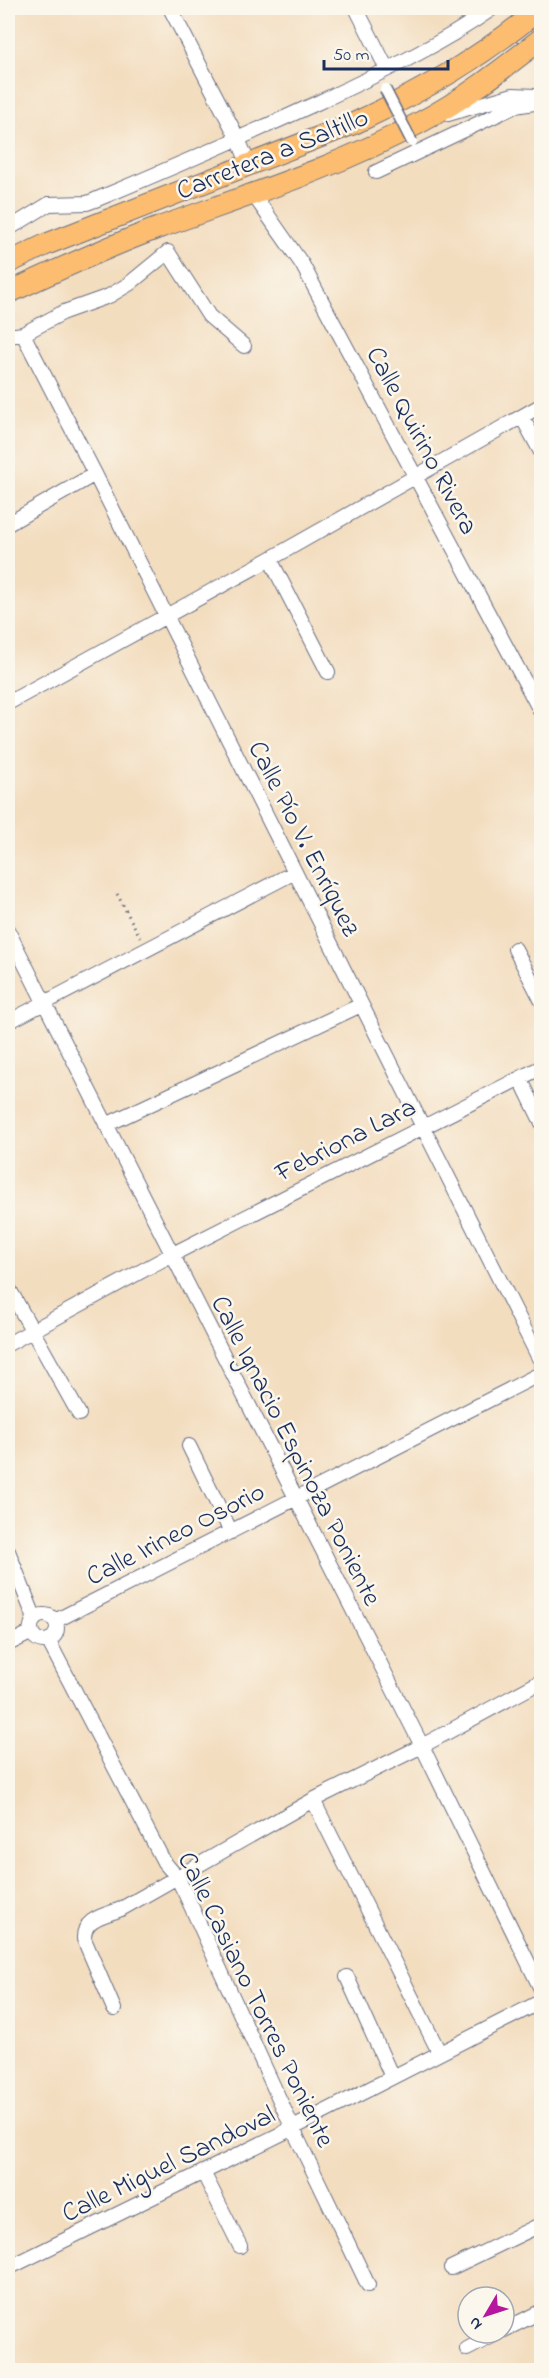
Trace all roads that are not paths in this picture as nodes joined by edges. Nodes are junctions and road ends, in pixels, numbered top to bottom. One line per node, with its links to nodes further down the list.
1 (170, 8): 10 (street)
2 (356, 8): 6 (street)
3 (541, 8): 11 (main road, Carretera a Saltillo)
4 (490, 9): 6 (street)
5 (542, 38): 9 (main road, Carretera a Saltillo)
6 (387, 69): 10 (street)
7 (385, 88): 9 (street, bridge)
8 (540, 99): 9 (street); 12 (street)
9 (415, 133): 13 (main road, Carretera a Saltillo)
10 (238, 139): 11 (street); 14 (street)
11 (249, 165): 15 (main road, Carretera a Saltillo)
12 (376, 172)
13 (253, 194): 16 (main road, Carretera a Saltillo); 24 (street, Calle Quirino Rivera)
14 (8, 229)
15 (8, 263)
16 (8, 292)
17 (23, 334): 18 (street); 19 (street); 23 (street, Calle Pío V. Enríquez)
18 (8, 336)
19 (244, 346)
20 (542, 405): 21 (street)
21 (522, 417): 22 (street); 24 (street)
22 (542, 454)
23 (95, 474): 25 (street); 27 (street, Calle Pío V. Enríquez)
24 (414, 476): 26 (street); 30 (street, Calle Quirino Rivera)
25 (8, 524)
26 (270, 559): 27 (street); 28 (street)
27 (166, 615): 29 (street); 31 (street, Calle Pío V. Enríquez)
28 (328, 672)
29 (8, 703)
30 (541, 711)
31 (295, 872): 35 (street); 36 (street, Calle Pío V. Enríquez)
32 (8, 931): 35 (street, Calle Ignacio Espinoza Poniente)
33 (515, 949): 34 (street)
34 (542, 1001)
35 (44, 1003): 37 (street); 41 (street, Calle Ignacio Espinoza Poniente)
36 (362, 1005): 41 (street); 42 (street, Calle Pío V. Enríquez)
37 (8, 1022)
38 (542, 1067): 39 (street, Febriona Lara)
39 (520, 1078): 40 (street); 42 (street, Febriona Lara)
40 (542, 1123)
41 (106, 1125): 43 (street, Calle Ignacio Espinoza Poniente)
42 (423, 1127): 43 (street, Febriona Lara); 47 (street, Calle Pío V. Enríquez)
43 (171, 1255): 45 (street, Febriona Lara); 51 (street, Calle Ignacio Espinoza Poniente)
44 (8, 1287): 45 (street)
45 (31, 1331): 46 (street, Febriona Lara); 49 (street)
46 (8, 1344)
47 (542, 1364)
48 (542, 1372): 51 (street, Calle Irineo Osorio)
49 (79, 1414)
50 (189, 1446): 52 (street)
51 (294, 1498): 52 (street, Calle Irineo Osorio); 59 (street, Calle Ignacio Espinoza Poniente)
52 (231, 1532): 54 (street, Calle Irineo Osorio)
53 (8, 1551): 55 (street)
54 (56, 1621): 55 (street); 56 (street)
55 (33, 1625): 56 (street); 57 (street)
56 (48, 1640): 61 (street, Calle Casiano Torres Poniente)
57 (8, 1644)
58 (542, 1681): 59 (street)
59 (422, 1746): 60 (street); 63 (street, Calle Ignacio Espinoza Poniente)
60 (313, 1800): 61 (street); 66 (street)
61 (177, 1877): 65 (street); 68 (street, Calle Casiano Torres Poniente)
62 (347, 1977): 67 (street)
63 (542, 1991)
64 (542, 2001): 66 (street, Calle Miguel Sandoval)
65 (114, 2009)
66 (439, 2052): 67 (street, Calle Miguel Sandoval)
67 (392, 2078): 68 (street, Calle Miguel Sandoval)
68 (293, 2128): 69 (street, Calle Miguel Sandoval); 74 (street, Calle Casiano Torres Poniente)
69 (203, 2172): 71 (street); 72 (street, Calle Miguel Sandoval)
70 (542, 2224): 73 (street)
71 (240, 2246)
72 (8, 2268)
73 (451, 2268)
74 (368, 2285)
75 (542, 2311): 76 (street)
76 (516, 2324)
77 (475, 2345): 78 (street)
78 (467, 2349)

